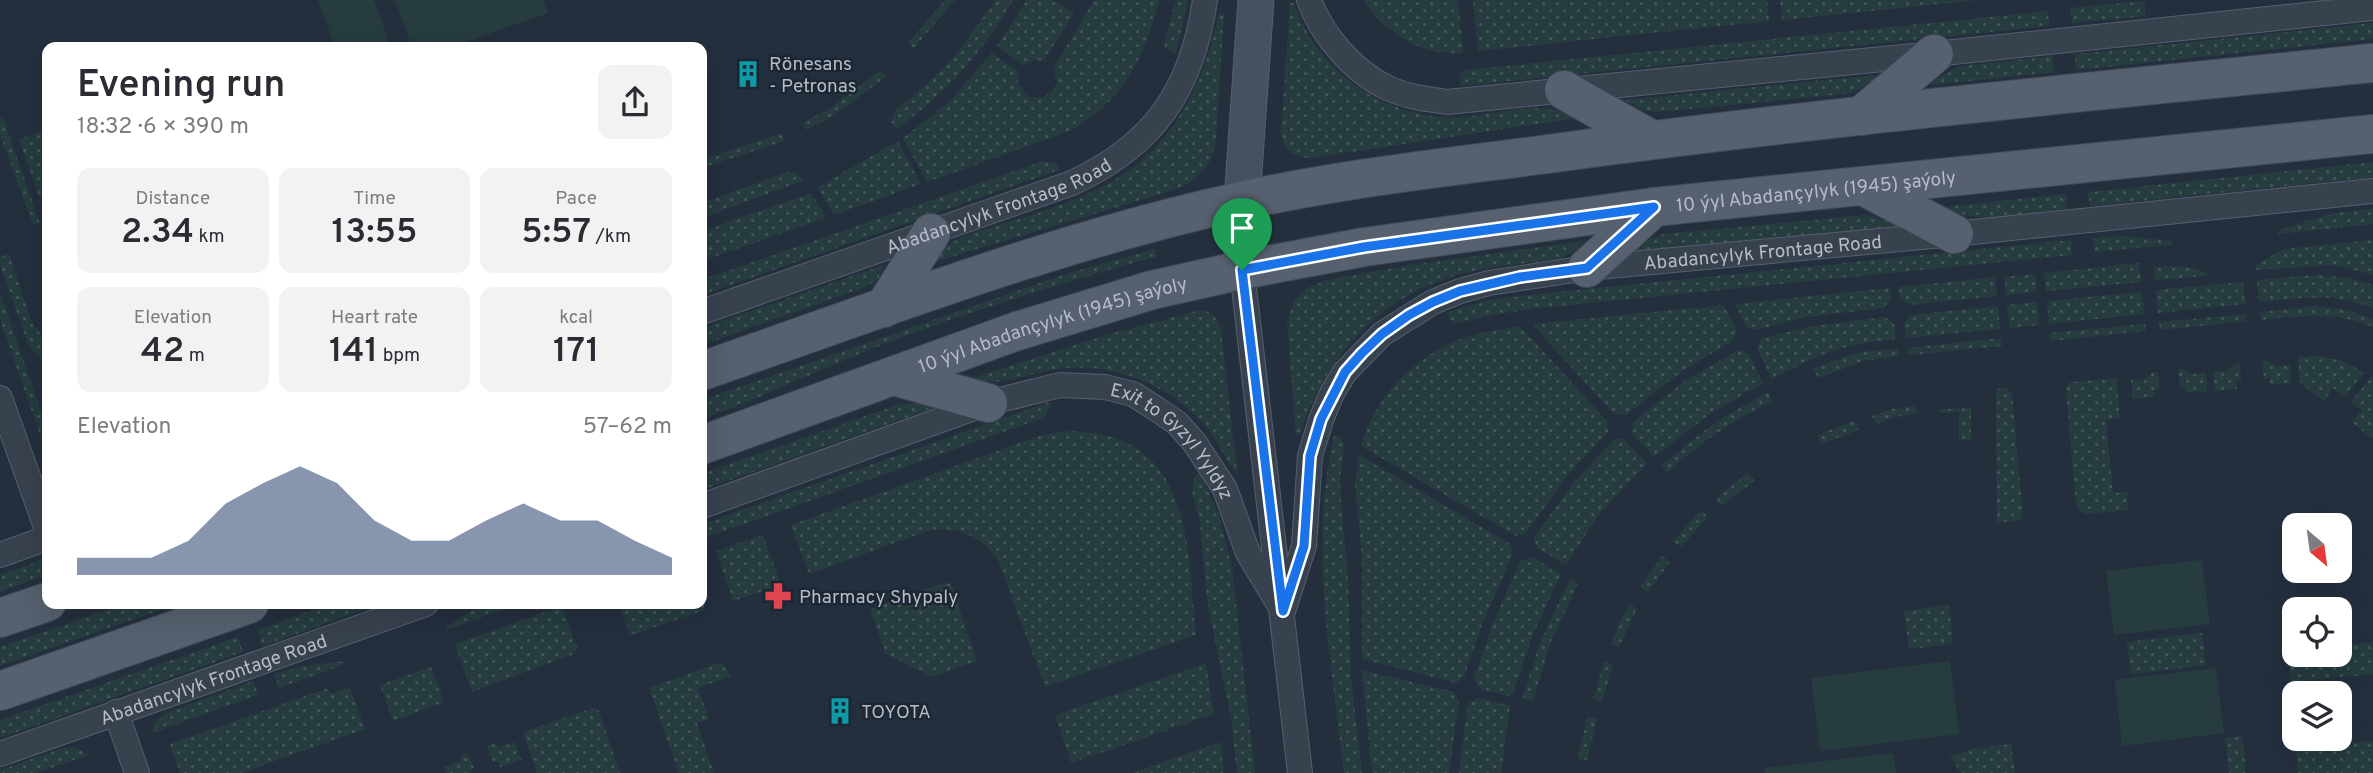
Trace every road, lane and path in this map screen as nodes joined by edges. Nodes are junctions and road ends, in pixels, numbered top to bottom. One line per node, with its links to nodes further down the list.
1 (1205, 0): 15 (street, Abadancylyk Frontage Road)
2 (1256, 0): 13 (street)
3 (1309, 0): 7 (street)
4 (2373, 8): 5 (street)
5 (1934, 54): 7 (street); 8 (main road)
6 (2373, 63): 8 (main road)
7 (1564, 90): 10 (main road)
8 (1861, 116): 10 (main road)
9 (2373, 134): 11 (main road, 10 ýyl Abadançylyk (1945) şaýoly)
10 (1652, 140): 13 (main road)
11 (1865, 187): 14 (main road, 10 ýyl Abadançylyk (1945) şaýoly); 16 (main road)
12 (2373, 191): 16 (street, Abadancylyk Frontage Road)
13 (1242, 200): 18 (street); 19 (main road)
14 (1654, 207): 17 (main road); 18 (main road, 10 ýyl Abadançylyk (1945) şaýoly)
15 (931, 233): 19 (main road); 20 (street, Abadancylyk Frontage Road)
16 (1954, 234): 17 (street, Abadancylyk Frontage Road)
17 (1587, 268): 33 (street, Abadancylyk Frontage Road)
18 (1242, 270): 22 (main road, 10 ýyl Abadançylyk (1945) şaýoly); 33 (street)
19 (884, 308): 21 (main road)
20 (707, 310)
21 (707, 369)
22 (894, 376): 24 (main road); 25 (main road, 10 ýyl Abadançylyk (1945) şaýoly)
23 (0, 398): 27 (street)
24 (988, 403): 26 (street); 33 (street, Exit to Gyzyl Yyldyz)
25 (707, 443)
26 (707, 504)
27 (42, 516)
28 (42, 540): 29 (street)
29 (0, 555)
30 (42, 604): 34 (main road)
31 (235, 609): 35 (main road)
32 (412, 609): 36 (street, Abadancylyk Frontage Road)
33 (1283, 611): 39 (street)
34 (0, 618)
35 (0, 691)
36 (116, 712): 37 (street, Abadancylyk Frontage Road); 38 (street)
37 (0, 754)
38 (137, 773)
39 (1300, 773)

